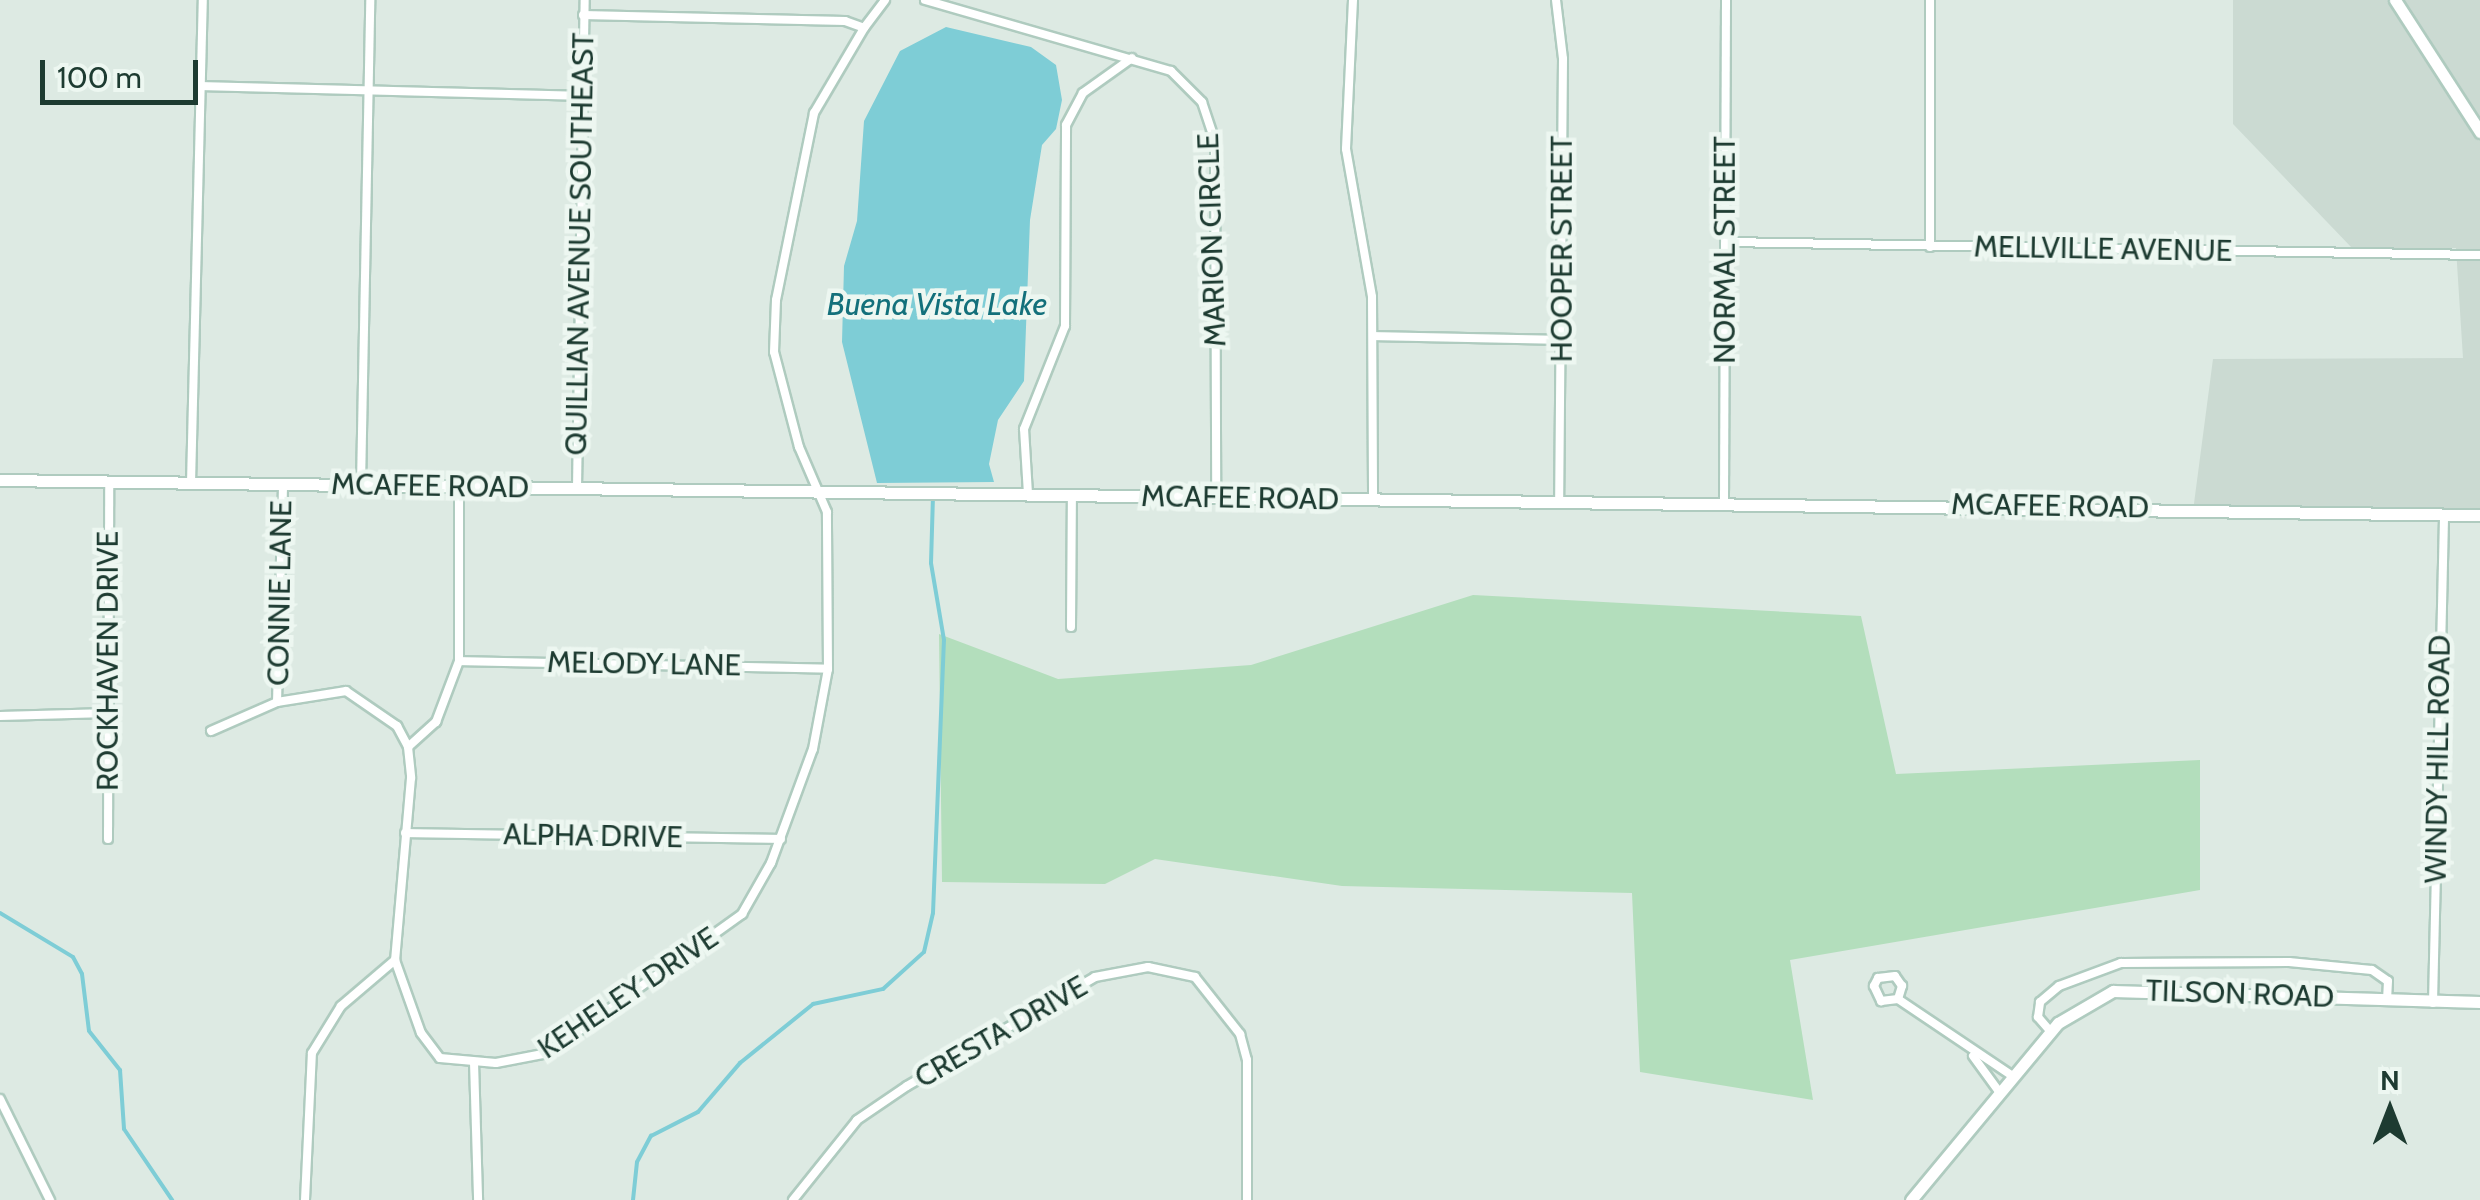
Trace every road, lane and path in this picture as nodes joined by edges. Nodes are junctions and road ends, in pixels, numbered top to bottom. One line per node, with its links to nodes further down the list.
1 (203, 0): 14 (street)
2 (370, 0): 15 (street)
3 (584, 0): 11 (street, QUILLIAN AVENUE SOUTHEAST)
4 (885, 0): 12 (street)
5 (925, 0): 13 (street, MARION CIRCLE)
6 (1354, 0): 21 (street)
7 (1556, 0): 22 (street, HOOPER STREET)
8 (1726, 0): 18 (street, NORMAL STREET)
9 (1930, 0): 19 (street)
10 (2396, 0): 17 (street)
11 (583, 15): 12 (street); 16 (street, QUILLIAN AVENUE SOUTHEAST)
12 (864, 28): 30 (street, KEHELEY DRIVE)
13 (1132, 58): 31 (street); 33 (street, MARION CIRCLE)
14 (203, 86): 15 (street); 25 (street)
15 (369, 90): 16 (street); 27 (street)
16 (583, 96): 29 (street, QUILLIAN AVENUE SOUTHEAST)
17 (2480, 132)
18 (1726, 242): 19 (street, MELLVILLE AVENUE); 36 (street, NORMAL STREET)
19 (1930, 246): 20 (street, MELLVILLE AVENUE)
20 (2480, 255)
21 (1374, 336): 22 (street); 34 (street)
22 (1562, 340): 35 (street, HOOPER STREET)
23 (0, 480): 24 (street, MCAFEE ROAD)
24 (109, 483): 25 (street, MCAFEE ROAD); 43 (street, ROCKHAVEN DRIVE)
25 (191, 483): 26 (street, MCAFEE ROAD)
26 (283, 484): 27 (street, MCAFEE ROAD); 42 (street, CONNIE LANE)
27 (361, 486): 28 (street, MCAFEE ROAD)
28 (459, 488): 29 (street, MCAFEE ROAD); 40 (street)
29 (577, 488): 30 (street, MCAFEE ROAD)
30 (815, 493): 31 (street, MCAFEE ROAD); 41 (street, KEHELEY DRIVE)
31 (1028, 494): 32 (street, MCAFEE ROAD)
32 (1072, 495): 33 (street, MCAFEE ROAD); 39 (street)
33 (1216, 499): 34 (street, MCAFEE ROAD)
34 (1373, 500): 35 (street, MCAFEE ROAD)
35 (1559, 500): 36 (street, MCAFEE ROAD)
36 (1724, 501): 37 (street, MCAFEE ROAD)
37 (2444, 514): 38 (street, MCAFEE ROAD); 54 (street, WINDY HILL ROAD)
38 (2480, 515)
39 (1071, 627)
40 (459, 662): 41 (street, MELODY LANE); 46 (street)
41 (828, 669): 49 (street, KEHELEY DRIVE)
42 (277, 702): 45 (street); 46 (street)
43 (108, 713): 44 (street); 48 (street, ROCKHAVEN DRIVE)
44 (0, 716)
45 (211, 730)
46 (408, 747): 47 (street, KEHELEY DRIVE)
47 (405, 833): 49 (street, ALPHA DRIVE); 50 (street, KEHELEY DRIVE)
48 (108, 839)
49 (780, 839): 57 (street, KEHELEY DRIVE)
50 (395, 960): 57 (street, KEHELEY DRIVE); 62 (street)
51 (1898, 999): 56 (street)
52 (2388, 1001): 54 (street, TILSON ROAD); 55 (street, TILSON ROAD); 55 (street)
53 (2480, 1002): 54 (street, TILSON ROAD)
54 (2433, 1003)
55 (2052, 1032): 58 (street, TILSON ROAD)
56 (1973, 1056): 58 (street); 59 (street)
57 (474, 1062): 63 (street)
58 (2014, 1077): 59 (street, TILSON ROAD)
59 (2000, 1093): 66 (street, TILSON ROAD)
60 (0, 1099): 61 (street)
61 (50, 1200)
62 (305, 1200)
63 (478, 1200)
64 (793, 1200): 65 (street, CRESTA DRIVE)
65 (1248, 1200)
66 (1911, 1200)

